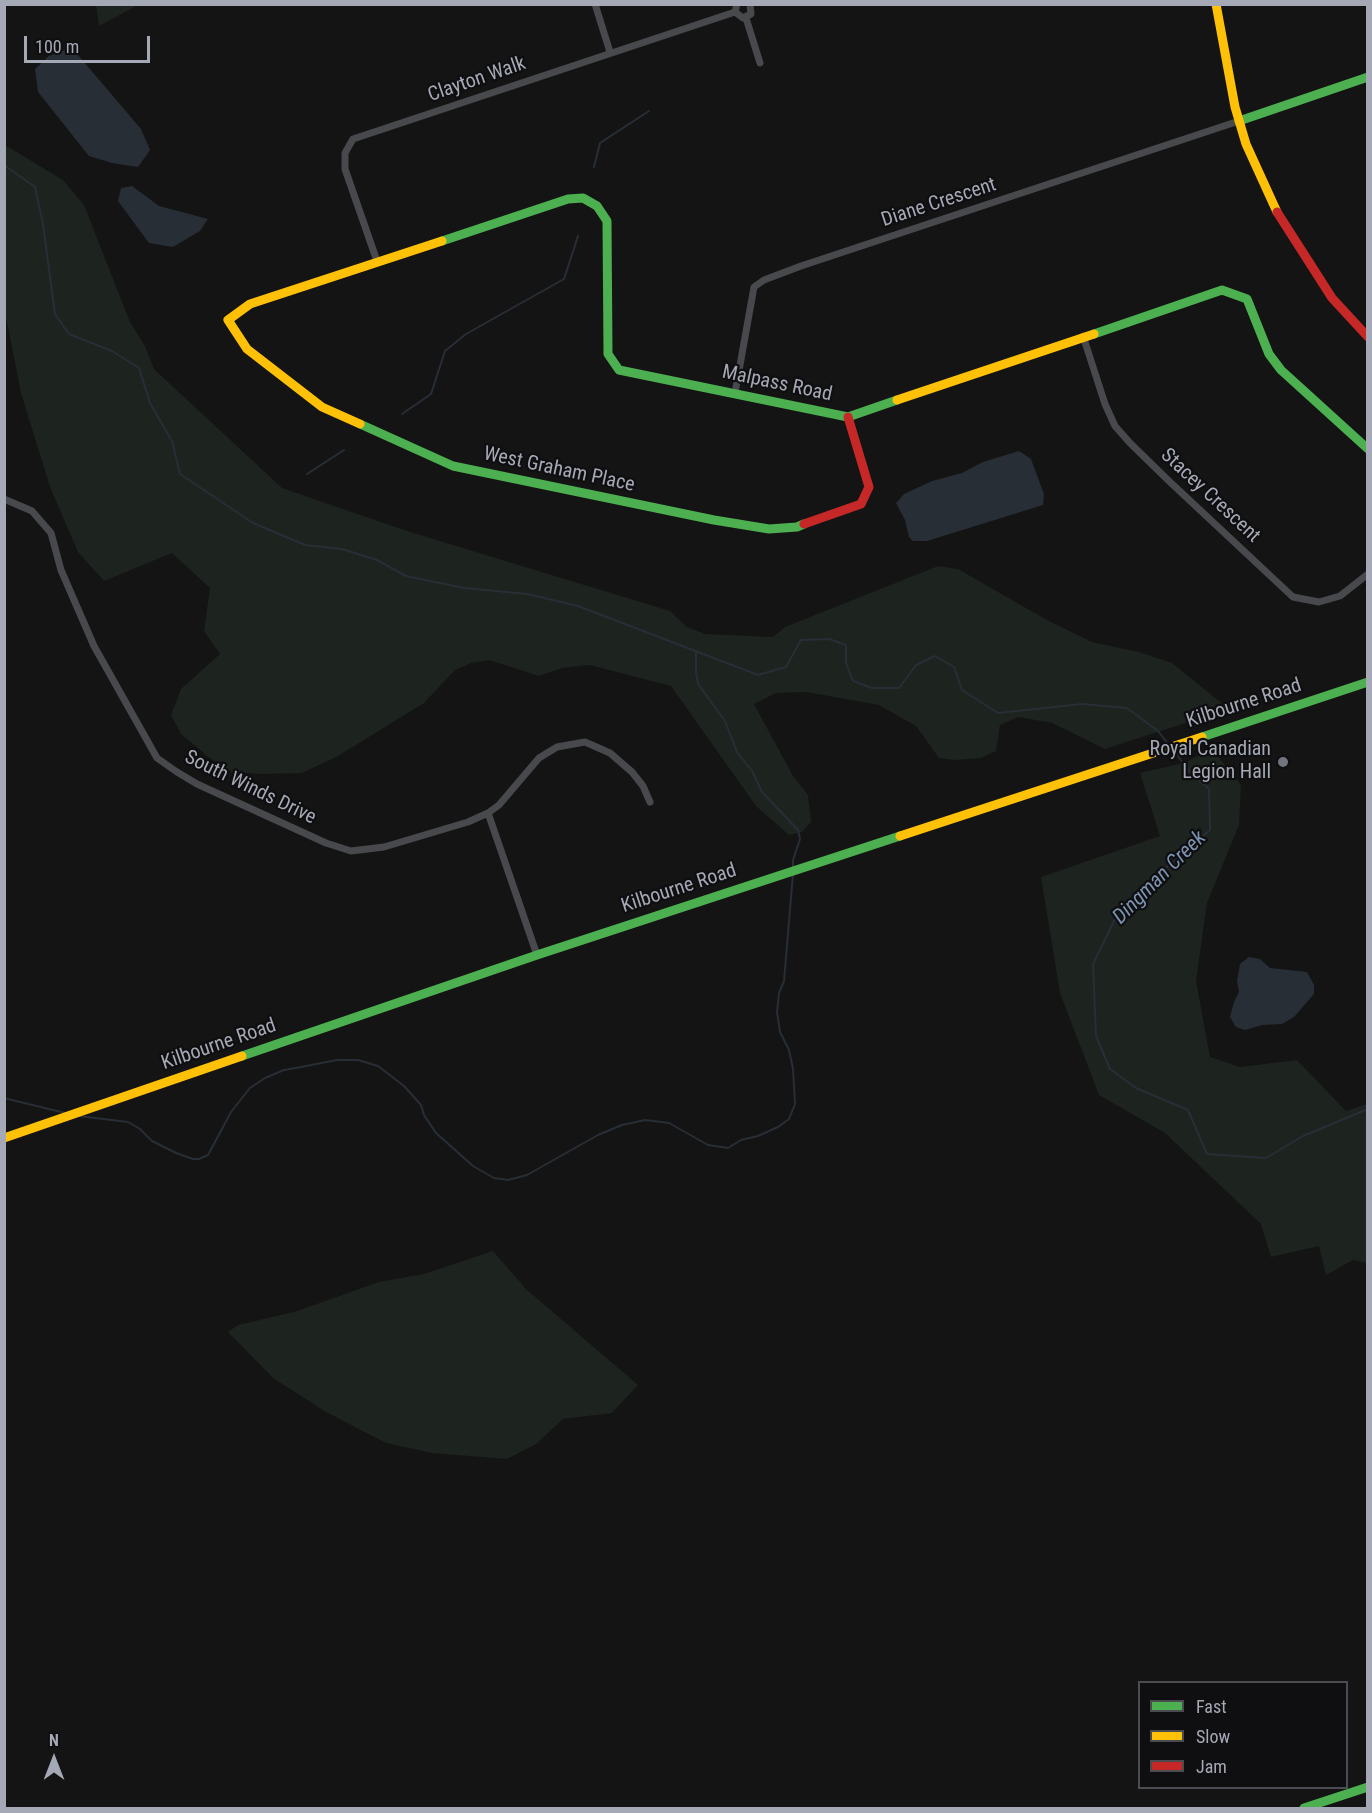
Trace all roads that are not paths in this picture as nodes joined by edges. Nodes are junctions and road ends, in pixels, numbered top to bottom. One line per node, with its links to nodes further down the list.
1 (595, 4): 6 (street)
2 (1216, 4): 9 (street)
3 (754, 5): 5 (street)
4 (736, 8): 5 (street); 6 (street, Clayton Walk)
5 (746, 18): 7 (street)
6 (610, 52): 10 (street, Clayton Walk)
7 (760, 63)
8 (1368, 77): 9 (street)
9 (1239, 121): 13 (street); 14 (street, Diane Crescent)
10 (377, 261): 11 (street, Malpass Road); 14 (street, Malpass Road)
11 (250, 304): 15 (street, West Graham Place)
12 (1083, 336): 15 (street, Malpass Road); 16 (street, Malpass Road); 18 (street, Stacey Crescent)
13 (1368, 337)
14 (735, 393): 15 (street, Malpass Road)
15 (848, 417)
16 (1368, 449)
17 (4, 499): 21 (street, South Winds Drive)
18 (1368, 574)
19 (1368, 682): 22 (street, Kilbourne Road)
20 (650, 802): 21 (street)
21 (488, 813): 22 (street)
22 (537, 955): 23 (street, Kilbourne Road)
23 (4, 1138)
24 (1368, 1787): 25 (street)
25 (1304, 1809)

